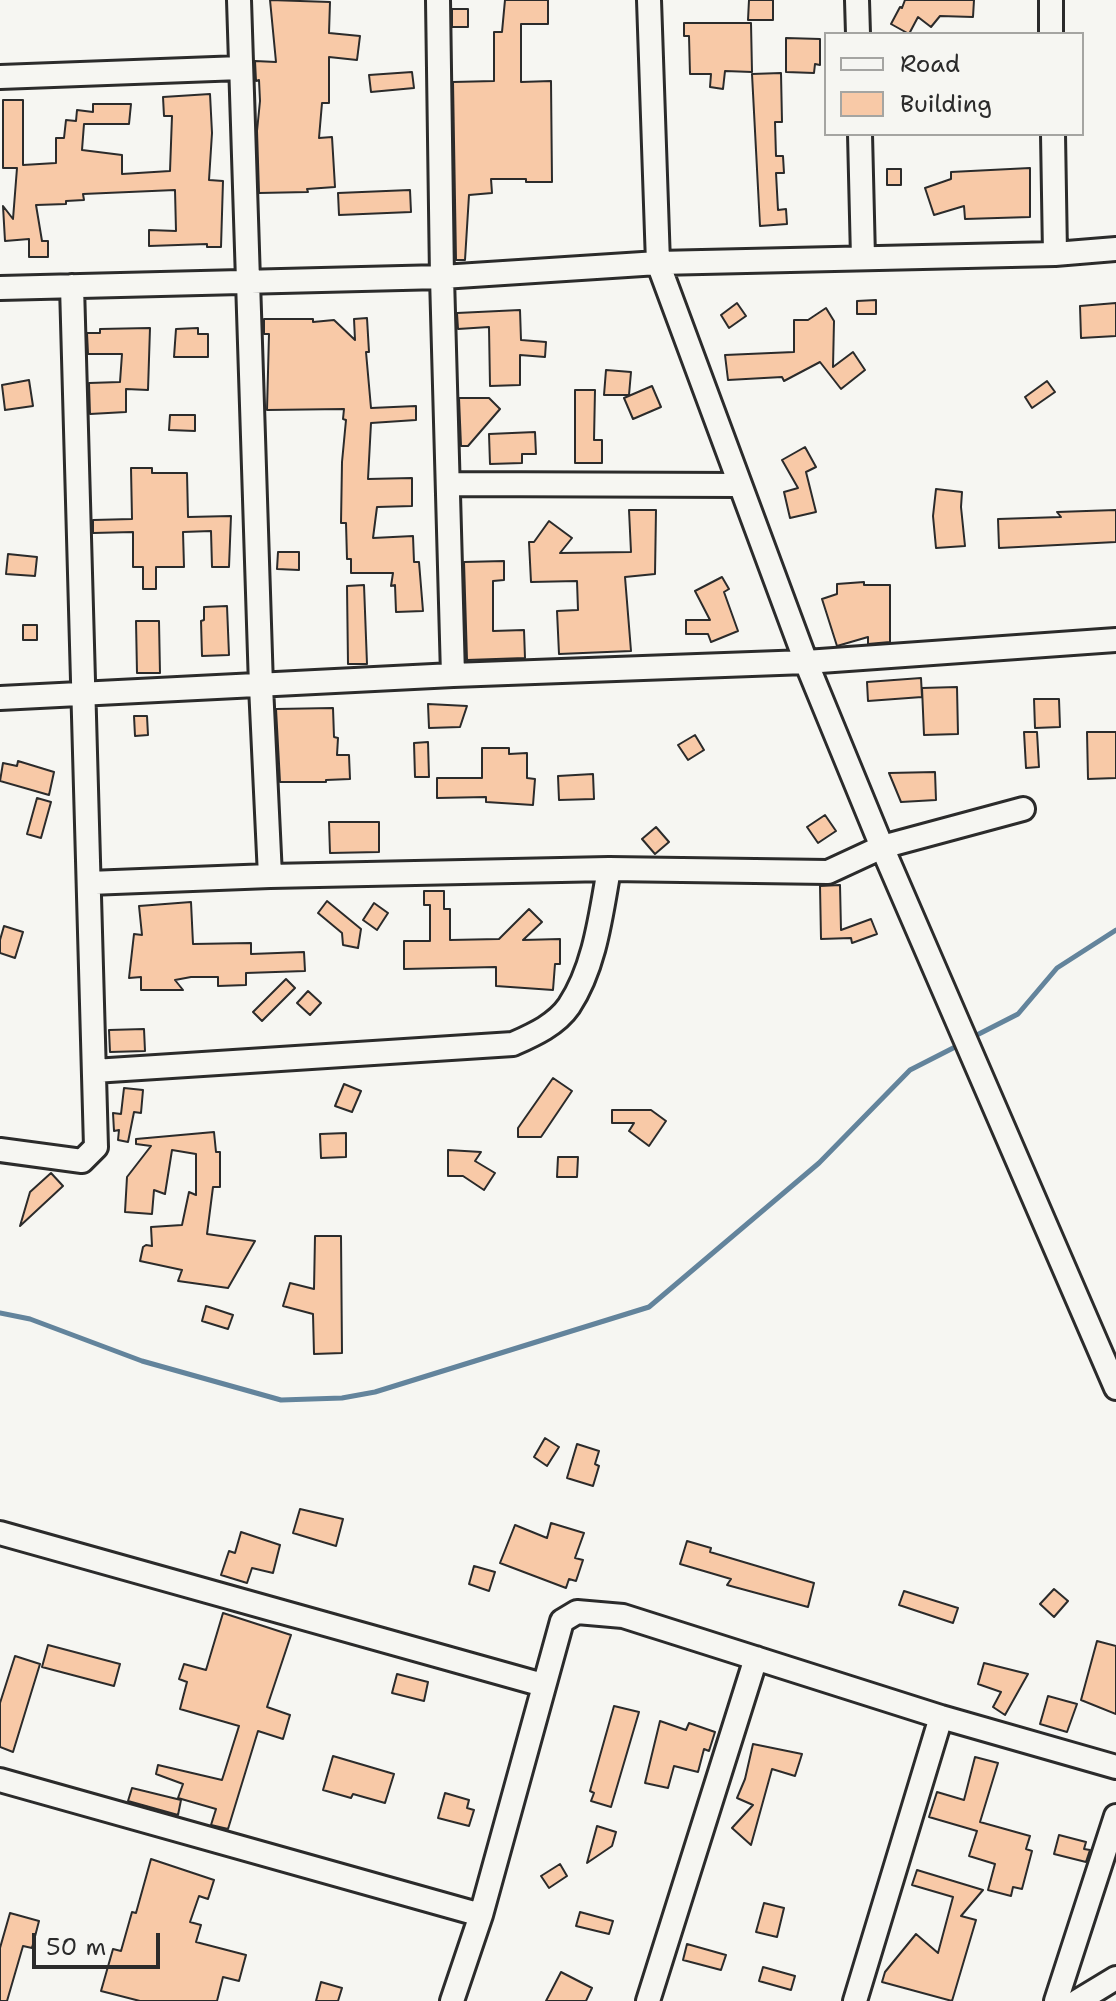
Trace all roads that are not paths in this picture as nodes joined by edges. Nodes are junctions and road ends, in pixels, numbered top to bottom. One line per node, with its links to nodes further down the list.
1 (239, 0): 8 (street)
2 (438, 0): 16 (street)
3 (649, 0): 15 (street)
4 (857, 0): 6 (street)
5 (1051, 0): 7 (street)
6 (858, 32)
7 (1051, 32)
8 (241, 68): 9 (street); 17 (street)
9 (0, 77)
10 (860, 136): 14 (street)
11 (1053, 136): 13 (street)
12 (1116, 249): 13 (street)
13 (1055, 254): 14 (street)
14 (863, 258): 15 (street)
15 (658, 263): 16 (street); 21 (street)
16 (442, 277): 17 (street); 20 (street)
17 (247, 282): 18 (street); 25 (street)
18 (72, 286): 19 (street); 26 (street)
19 (0, 288)
20 (448, 484): 21 (street); 24 (street)
21 (740, 485): 23 (street)
22 (1116, 640): 23 (street)
23 (806, 662): 24 (street); 29 (street)
24 (453, 675): 25 (street)
25 (261, 686): 26 (street); 31 (street)
26 (84, 695): 27 (street); 32 (street)
27 (0, 698)
28 (1023, 809): 29 (street)
29 (882, 847): 30 (street); 35 (street)
30 (609, 869): 31 (street); 33 (street)
31 (270, 876): 32 (street)
32 (89, 883): 33 (street)
33 (94, 1071): 34 (street)
34 (0, 1150)
35 (1116, 1388)
36 (0, 1533): 38 (street)
37 (756, 1658): 38 (street); 39 (street); 46 (street)
38 (543, 1685): 43 (street)
39 (941, 1717): 40 (street); 47 (street)
40 (1116, 1767)
41 (0, 1780): 43 (street)
42 (1116, 1816): 48 (street)
43 (481, 1915): 45 (street)
44 (1116, 1978): 49 (street)
45 (452, 2001)
46 (648, 2001)
47 (855, 2001)
48 (1056, 2001)
49 (1078, 2001)

